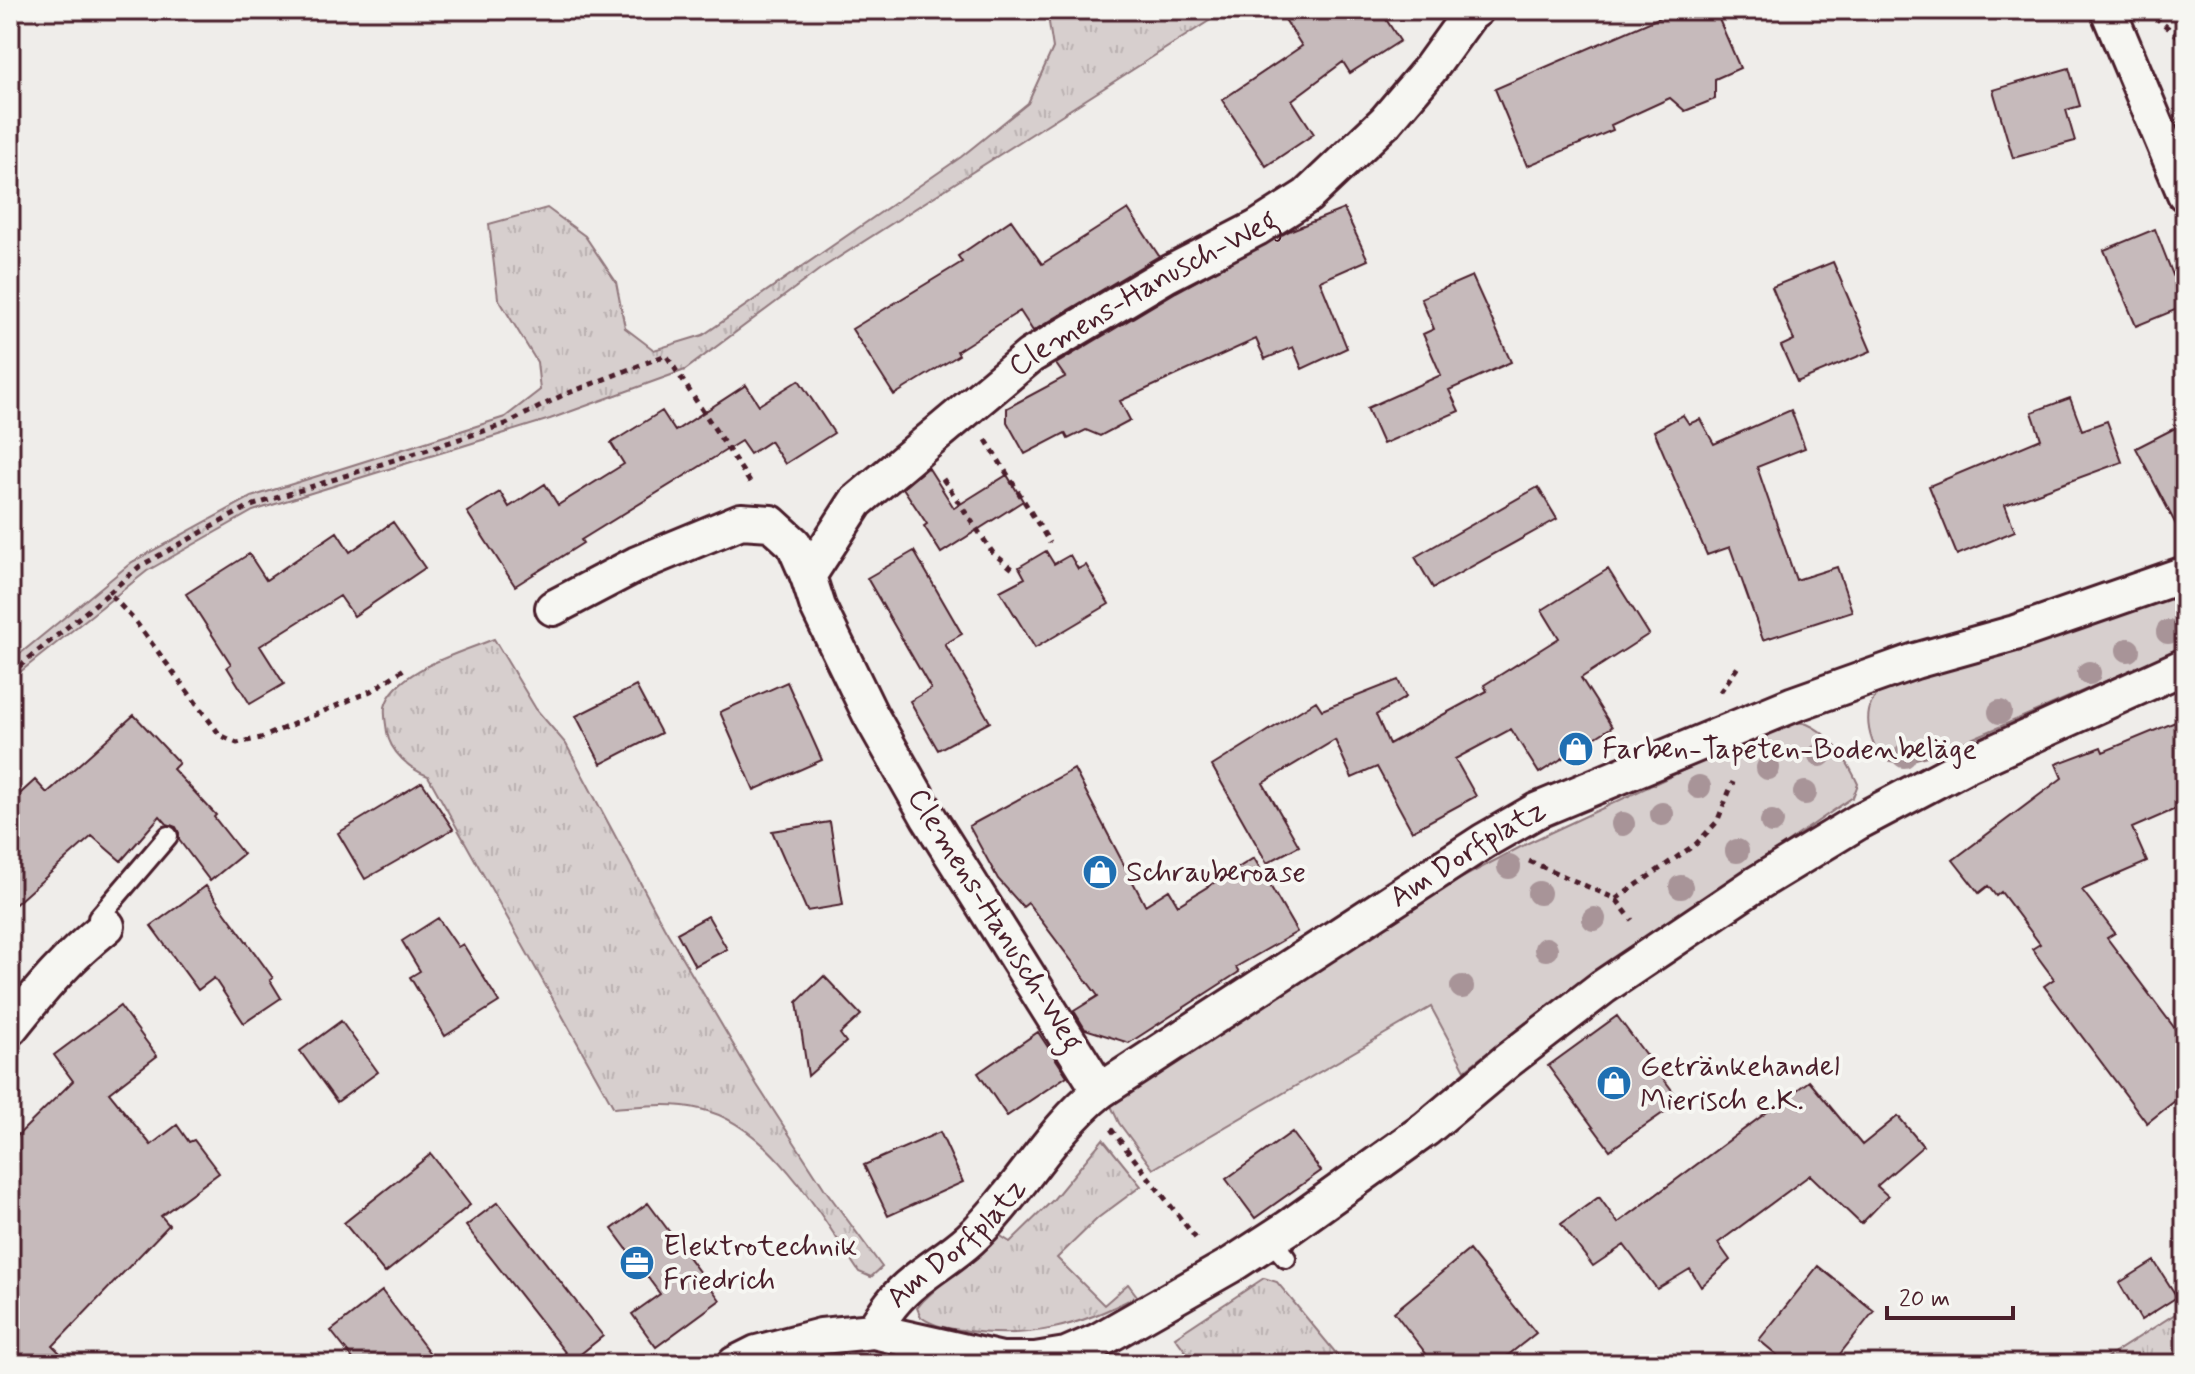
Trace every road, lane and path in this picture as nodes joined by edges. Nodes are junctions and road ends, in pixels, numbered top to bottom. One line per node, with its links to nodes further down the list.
1 (1476, 10): 12 (street, Clemens-Hanusch-Weg)
2 (2108, 10): 5 (street)
3 (2146, 10): 4 (path)
4 (2185, 42)
5 (2185, 194)
6 (986, 439): 9 (path)
7 (941, 476): 10 (path)
8 (771, 523): 12 (street, Clemens-Hanusch-Weg); 13 (path); 14 (street)
9 (1050, 543)
10 (1014, 570)
11 (2185, 574): 20 (street, Am Dorfplatz)
12 (808, 576): 25 (street, Clemens-Hanusch-Weg)
13 (109, 593): 16 (path); 17 (path)
14 (553, 608)
15 (2185, 666): 23 (street, Am Dorfplatz)
16 (404, 669)
17 (10, 674)
18 (1733, 782): 21 (path)
19 (168, 836): 22 (lane)
20 (1484, 841): 21 (path); 25 (street, Am Dorfplatz)
21 (1616, 899): 23 (path)
22 (107, 926): 24 (street)
23 (1657, 953): 26 (street, Am Dorfplatz)
24 (10, 1028)
25 (1094, 1095): 26 (path); 27 (street, Am Dorfplatz)
26 (1222, 1269): 28 (street, Am Dorfplatz)
27 (873, 1331): 28 (street, Am Dorfplatz); 29 (street, Am Dorfplatz)
28 (1064, 1359)
29 (735, 1364)

